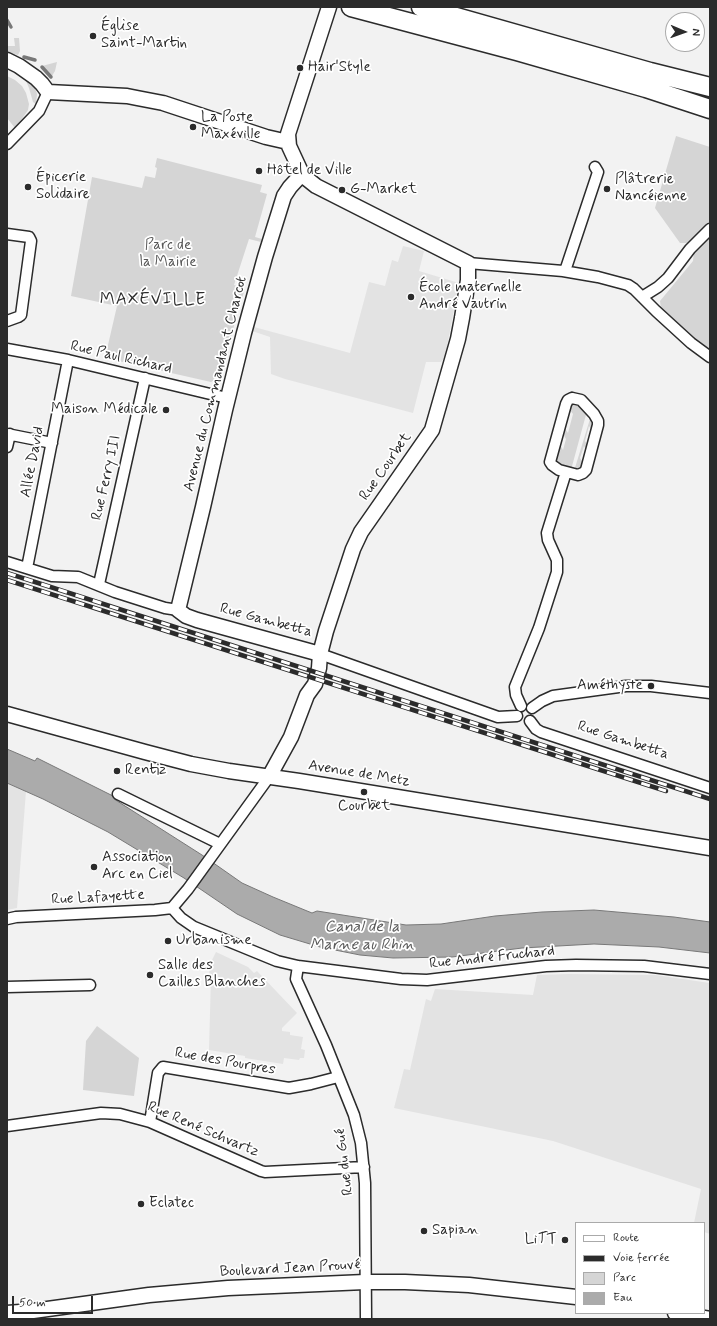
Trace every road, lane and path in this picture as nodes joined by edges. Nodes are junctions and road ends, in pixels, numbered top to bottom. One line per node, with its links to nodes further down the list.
1 (329, 7): 9 (street)
2 (351, 7): 4 (highway)
3 (421, 7): 4 (highway)
4 (519, 43): 6 (highway); 8 (highway)
5 (7, 60): 7 (street)
6 (710, 87)
7 (48, 92): 9 (street); 10 (street)
8 (710, 109)
9 (288, 142): 12 (street)
10 (7, 144)
11 (595, 167): 16 (street)
12 (302, 174): 15 (street); 23 (street, Avenue du Commandant Charcot)
13 (710, 229): 17 (street)
14 (7, 234): 18 (street)
15 (468, 263): 16 (street); 32 (street, Rue Courbet)
16 (565, 271): 17 (street)
17 (642, 297): 20 (street)
18 (7, 321)
19 (7, 349): 21 (street, Rue Paul Richard)
20 (710, 357)
21 (68, 360): 22 (street, Rue Paul Richard); 25 (street, Allée David)
22 (145, 378): 23 (street, Rue Paul Richard); 30 (street, Rue Ferry III)
23 (228, 398): 31 (street, Avenue du Commandant Charcot)
24 (9, 434): 25 (street); 26 (street)
25 (52, 443): 29 (street, Allée David)
26 (7, 447)
27 (566, 472): 27 (street); 35 (street)
28 (7, 562): 29 (street, Rue Gambetta)
29 (27, 568): 30 (street, Rue Gambetta)
30 (98, 584): 31 (street, Rue Gambetta)
31 (178, 610): 32 (street, Rue Gambetta)
32 (320, 654): 35 (street, Rue Gambetta); 38 (street, Rue Courbet)
33 (710, 693): 34 (street)
34 (532, 708): 35 (street); 37 (street)
35 (519, 711): 37 (street)
36 (7, 714): 38 (street, Avenue de Metz)
37 (530, 721): 39 (street, Rue Gambetta)
38 (269, 777): 41 (street); 42 (street, Avenue de Metz)
39 (710, 788)
40 (118, 794): 41 (street)
41 (220, 844): 43 (street)
42 (710, 848)
43 (172, 908): 44 (street, Rue Lafayette); 45 (street, Rue André Fruchard)
44 (7, 919)
45 (298, 966): 46 (street, Rue André Fruchard); 49 (street, Rue du Gué)
46 (710, 974)
47 (90, 985): 48 (street)
48 (7, 987)
49 (338, 1077): 50 (street, Rue des Pourpres); 52 (street, Rue du Gué)
50 (150, 1122): 51 (street, Rue René Schvartz); 52 (street, Rue René Schvartz)
51 (7, 1126)
52 (364, 1167): 53 (street, Rue du Gué)
53 (365, 1282): 54 (street, Boulevard Jean Prouvé); 55 (street, Boulevard Jean Prouvé); 57 (street, Rue du Gué)
54 (575, 1297)
55 (7, 1313)
56 (681, 1314): 58 (street)
57 (366, 1319)
58 (710, 1319)

